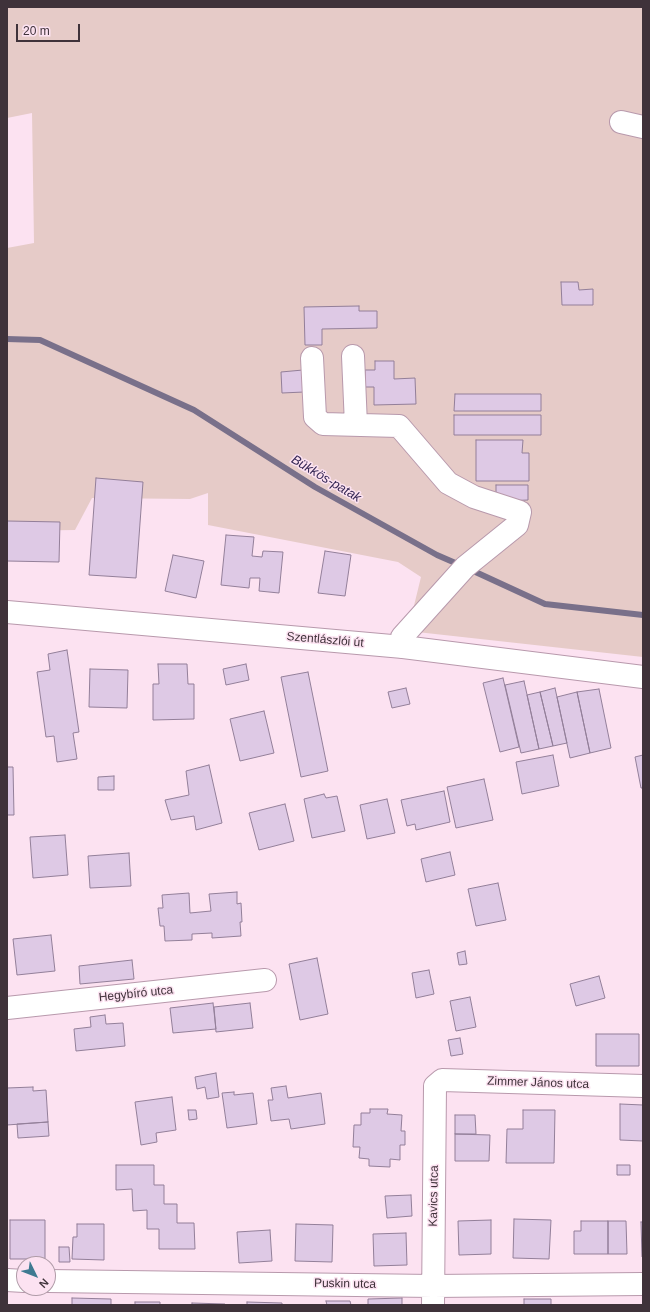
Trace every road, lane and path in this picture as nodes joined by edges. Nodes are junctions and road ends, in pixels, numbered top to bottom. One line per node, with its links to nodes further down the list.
1 (621, 122): 2 (street)
2 (643, 127)
3 (353, 356): 5 (street)
4 (312, 358): 5 (street)
5 (356, 425): 7 (street)
6 (7, 612): 7 (street, Szentlászlói út)
7 (403, 647): 8 (street, Szentlászlói út)
8 (643, 677)
9 (265, 980): 10 (street, Hegybíró utca)
10 (7, 1008)
11 (435, 1086): 12 (street, Zimmer János utca); 15 (street, Kavics utca)
12 (643, 1086)
13 (56, 1281): 15 (street, Puskin utca)
14 (643, 1284): 15 (street, Puskin utca)
15 (433, 1295)

